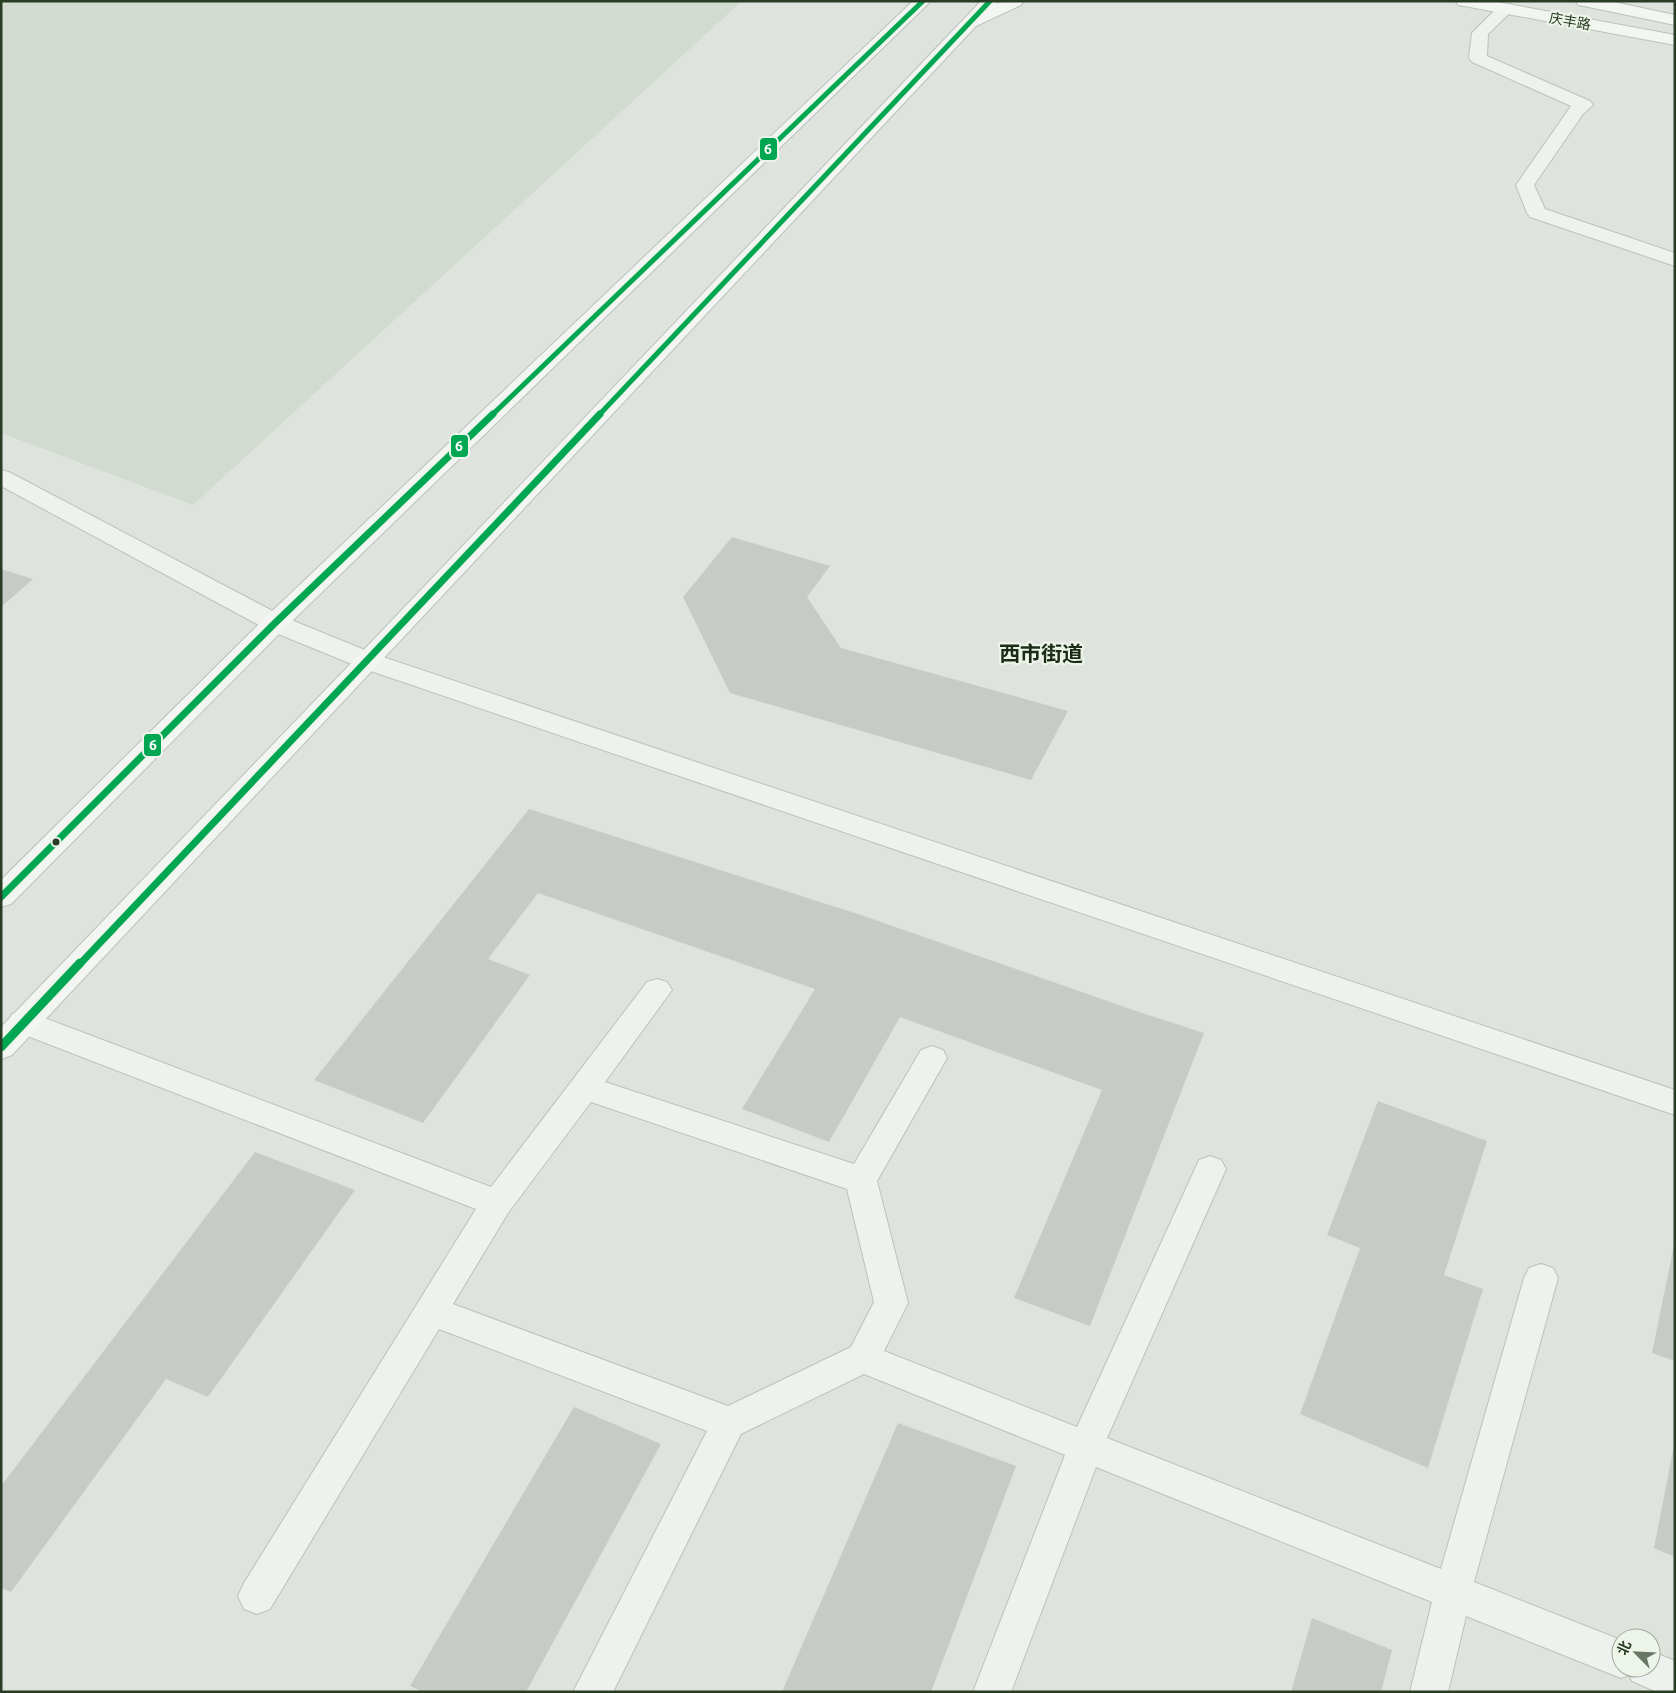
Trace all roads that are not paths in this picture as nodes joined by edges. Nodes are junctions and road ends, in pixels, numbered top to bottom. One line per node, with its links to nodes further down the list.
1 (923, 1): 12 (main road)
2 (990, 1): 8 (main road)
3 (1014, 1): 8 (main road)
4 (1464, 1): 6 (main road, 庆丰路)
5 (1584, 1): 7 (main road)
6 (1506, 10): 9 (main road, 庆丰路); 10 (street)
7 (1675, 20)
8 (966, 26): 13 (main road)
9 (1675, 40)
10 (1675, 260)
11 (1, 477): 12 (street)
12 (275, 624): 13 (street); 14 (main road)
13 (368, 661): 16 (main road); 20 (street)
14 (1, 896)
15 (657, 990): 19 (street)
16 (24, 1022): 17 (main road); 23 (street)
17 (1, 1047)
18 (932, 1058): 22 (street)
19 (584, 1087): 22 (street); 23 (street)
20 (1675, 1103)
21 (1210, 1169): 28 (street)
22 (862, 1180): 26 (street)
23 (497, 1203): 25 (street)
24 (1541, 1278): 29 (street)
25 (431, 1311): 27 (street); 30 (street)
26 (863, 1358): 27 (street); 28 (street)
27 (729, 1422): 34 (street)
28 (1086, 1446): 29 (street); 35 (street)
29 (1453, 1592): 31 (street); 36 (street)
30 (257, 1596)
31 (1611, 1654)
32 (1661, 1674): 33 (street)
33 (1675, 1680)
34 (592, 1692)
35 (992, 1692)
36 (1429, 1692)

